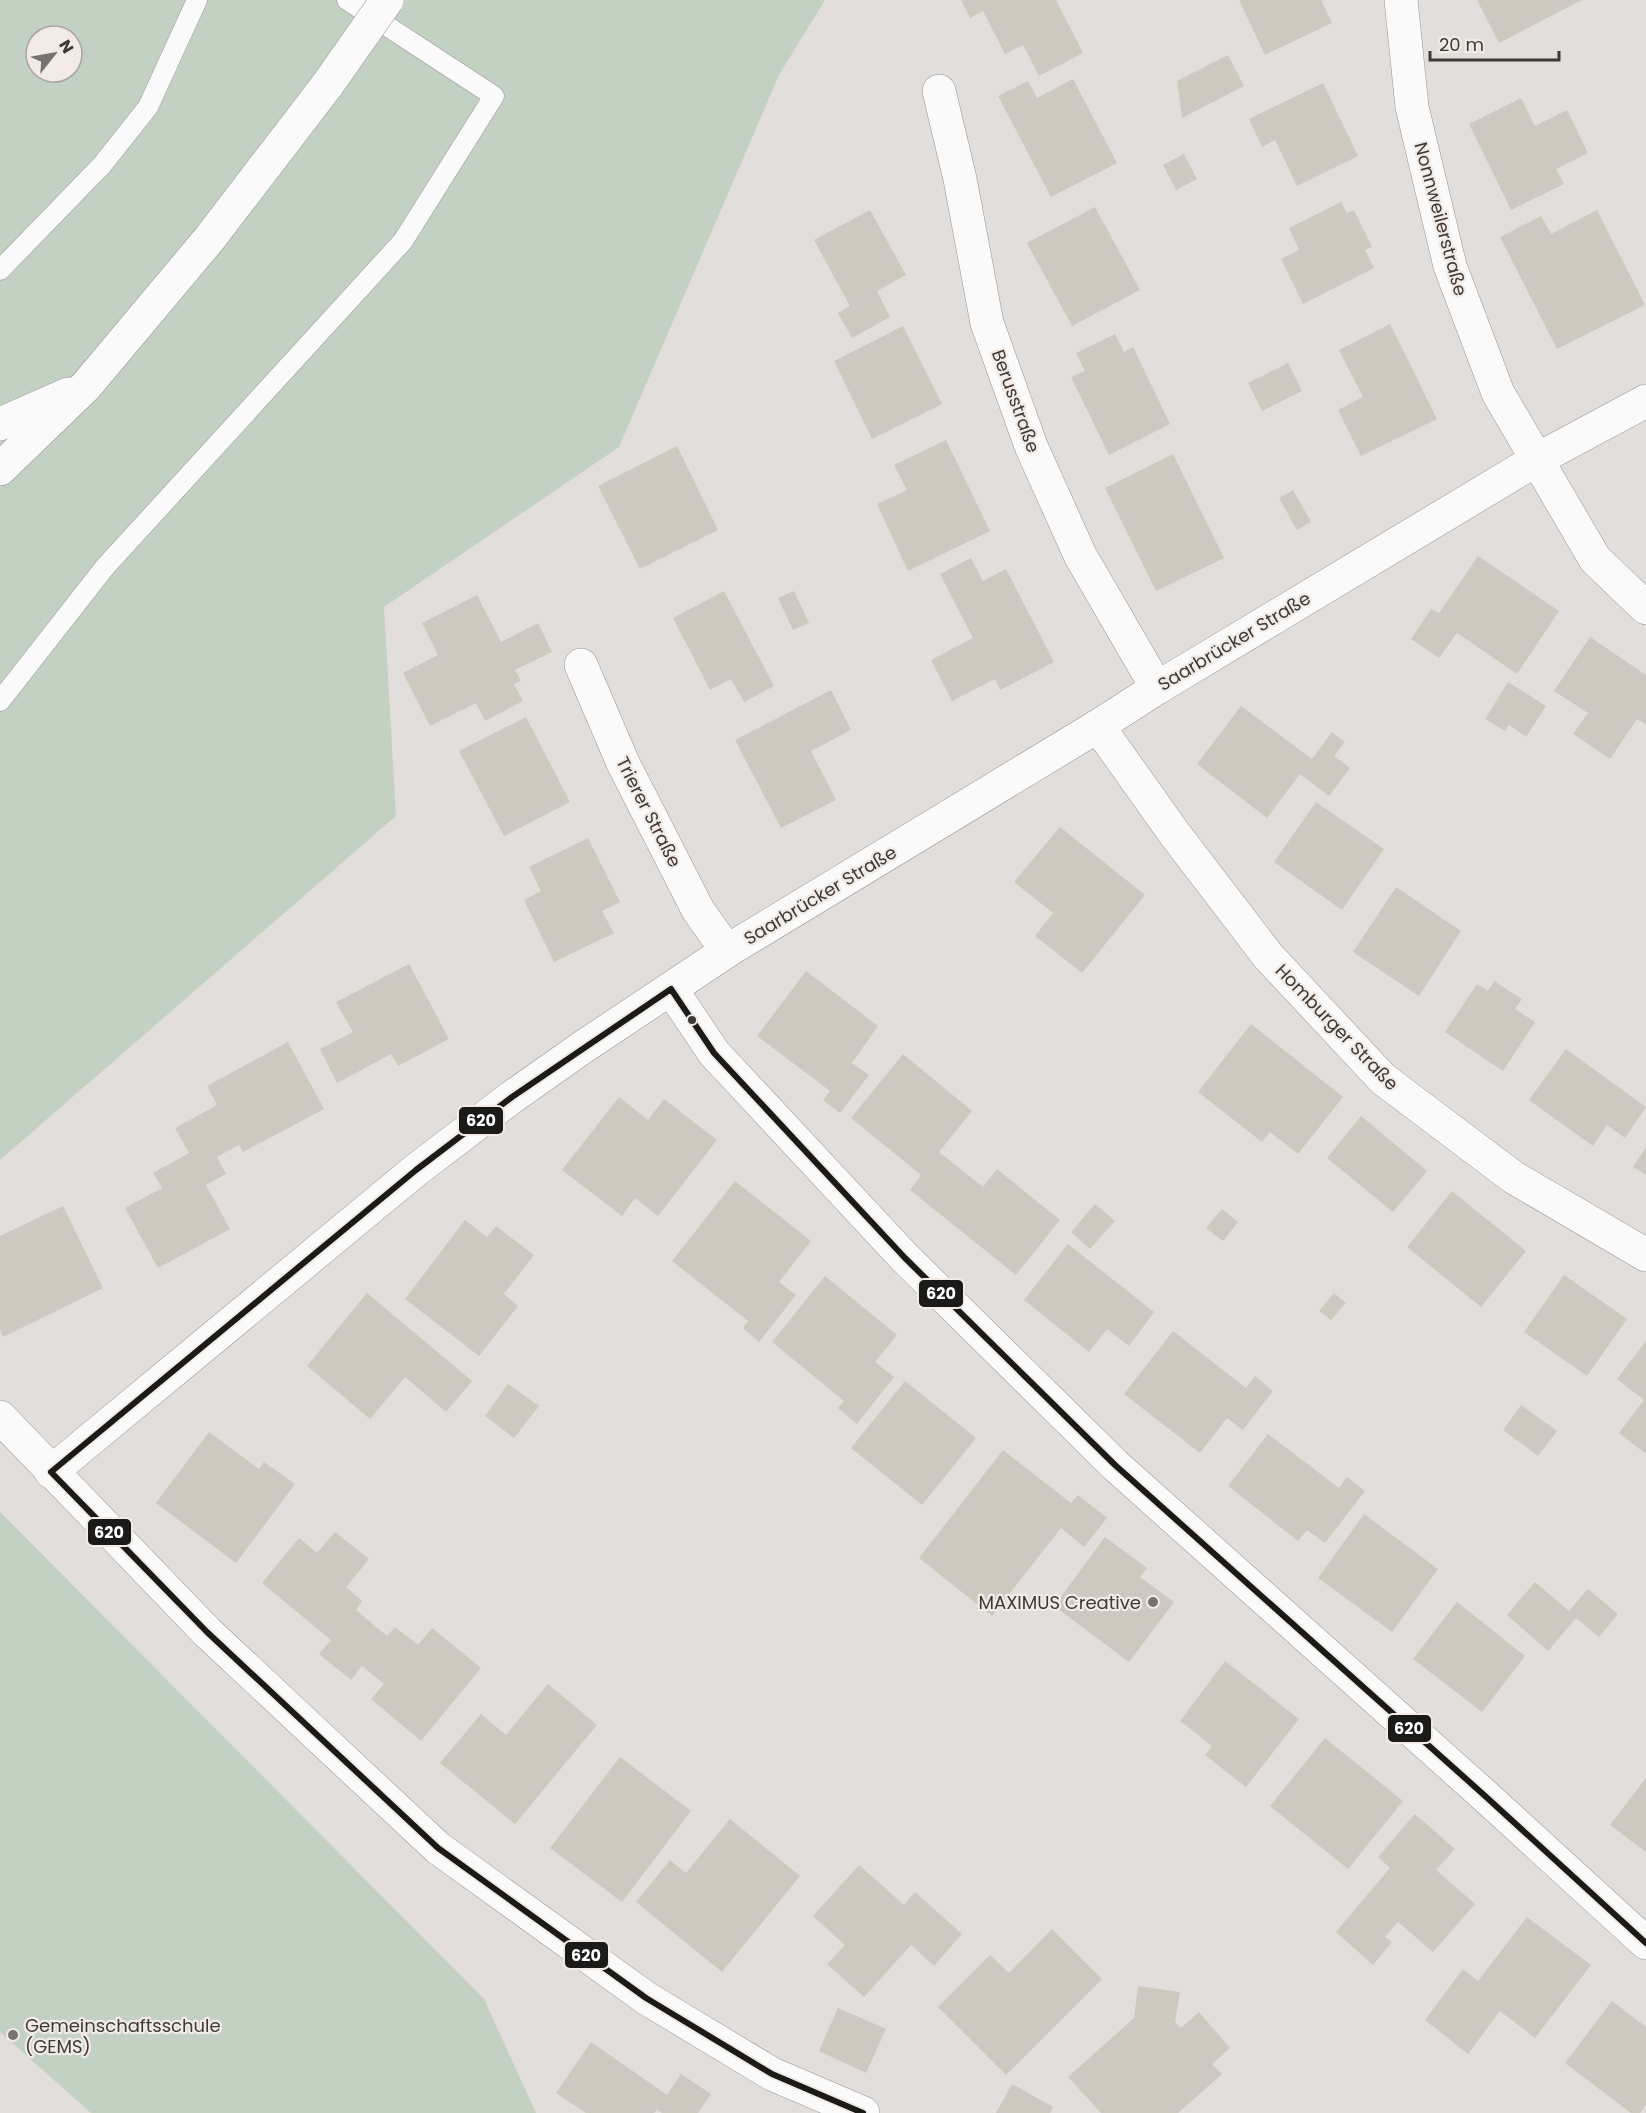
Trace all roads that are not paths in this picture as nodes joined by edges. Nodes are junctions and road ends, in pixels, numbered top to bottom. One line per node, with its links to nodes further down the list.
1 (197, 0): 6 (lane)
2 (347, 0): 15 (lane)
3 (387, 0): 7 (main road, bridge)
4 (1401, 0): 10 (main road, Nonnweilerstraße)
5 (939, 92): 14 (main road, Berusstraße)
6 (0, 270)
7 (86, 386): 9 (main road); 11 (main road)
8 (1646, 401): 10 (main road, Saarbrücker Straße)
9 (0, 424)
10 (1536, 460): 12 (main road, Nonnweilerstraße); 14 (main road, Saarbrücker Straße)
11 (0, 470)
12 (1646, 608)
13 (581, 665): 17 (main road, Trierer Straße)
14 (1157, 687): 16 (main road, Saarbrücker Straße)
15 (0, 701)
16 (1098, 726): 17 (main road, Saarbrücker Straße); 19 (main road, Homburger Straße)
17 (727, 951): 18 (main road, Saarbrücker Straße)
18 (671, 989): 21 (main road, Saarbrücker Straße); 22 (main road)
19 (1646, 1255)
20 (0, 1417): 21 (main road)
21 (51, 1472): 23 (main road)
22 (1646, 1943)
23 (863, 2113)

